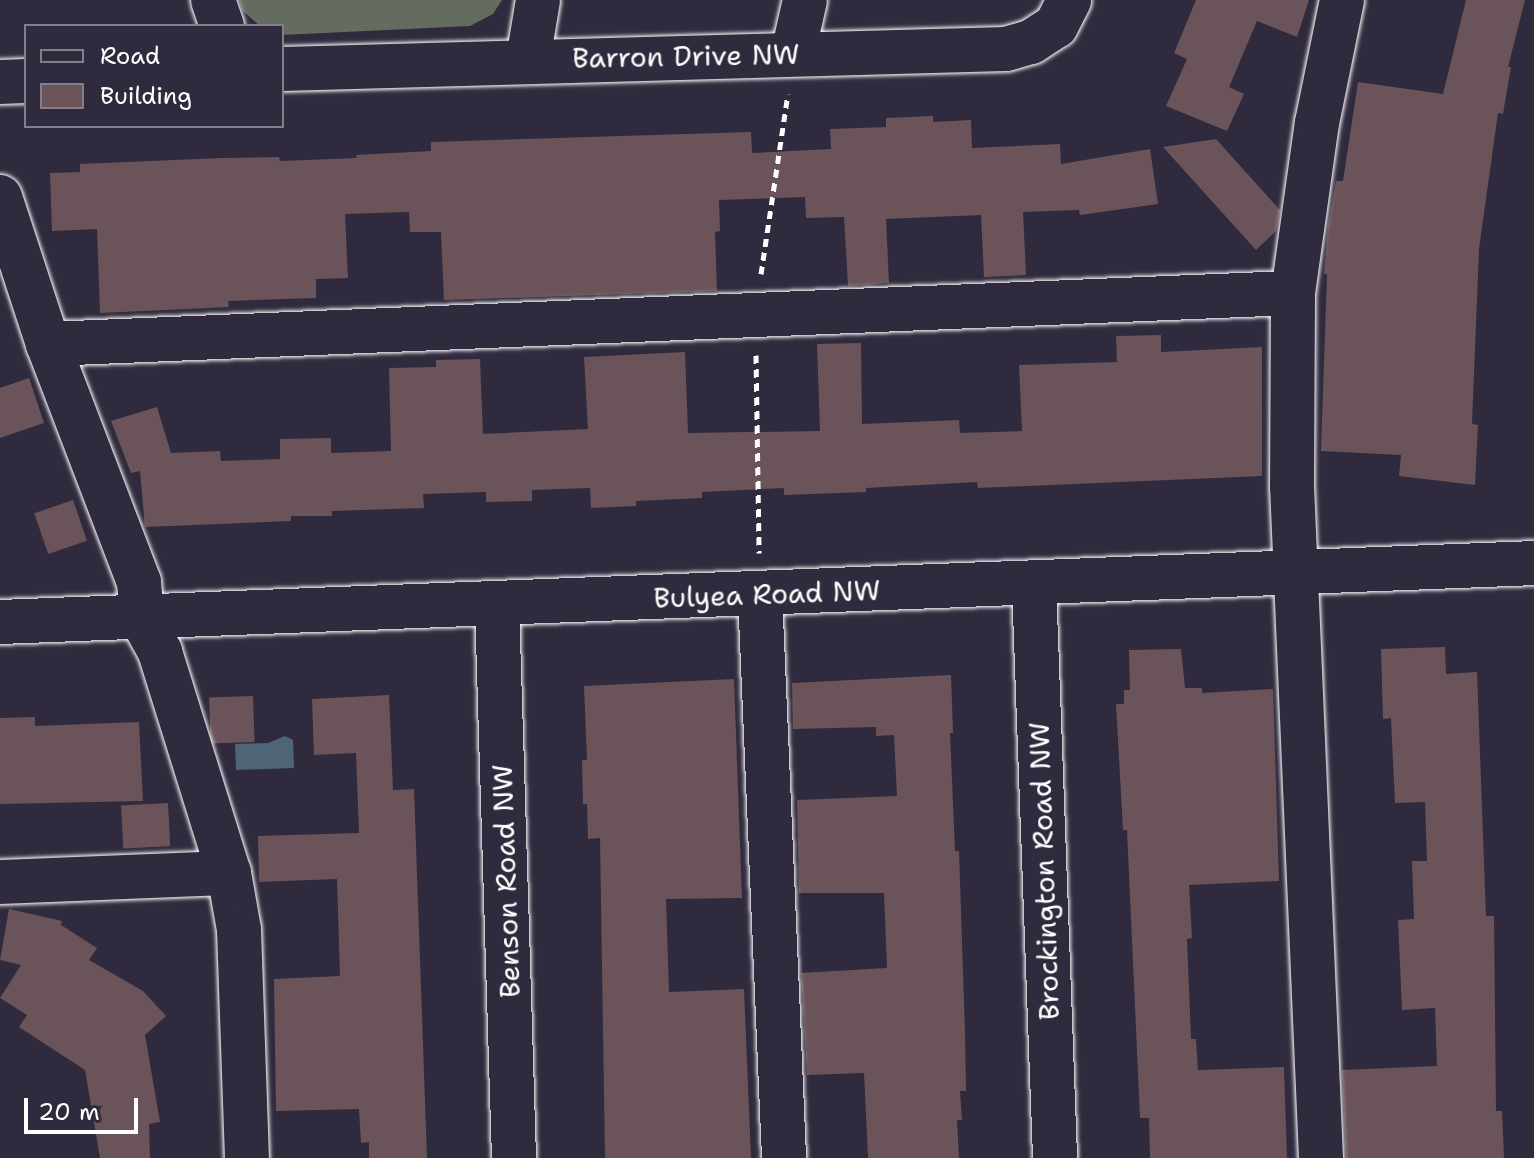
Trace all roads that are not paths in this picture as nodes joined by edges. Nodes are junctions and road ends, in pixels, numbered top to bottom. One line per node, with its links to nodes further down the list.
1 (213, 0): 6 (street)
2 (538, 0): 8 (street)
3 (805, 0): 7 (street)
4 (1069, 0): 7 (street, Barron Drive NW)
5 (1342, 0): 13 (street)
6 (221, 24)
7 (793, 53): 8 (street, Barron Drive NW)
8 (528, 60): 9 (street, Barron Drive NW)
9 (284, 69)
10 (24, 81): 11 (street)
11 (0, 82)
12 (0, 197): 14 (street)
13 (1293, 293): 14 (street); 16 (street)
14 (48, 344): 20 (street)
15 (1534, 563): 16 (street, Bulyea Road NW)
16 (1297, 574): 17 (street, Bulyea Road NW); 28 (street)
17 (1034, 584): 18 (street, Bulyea Road NW); 27 (street, Brockington Road NW)
18 (760, 594): 19 (street, Bulyea Road NW); 26 (street)
19 (497, 605): 20 (street, Bulyea Road NW); 25 (street, Benson Road NW)
20 (142, 619): 21 (street, Bulyea Road NW); 22 (street)
21 (0, 622)
22 (229, 873): 23 (street); 24 (street)
23 (0, 882)
24 (247, 1158)
25 (514, 1158)
26 (784, 1158)
27 (1055, 1158)
28 (1321, 1158)

